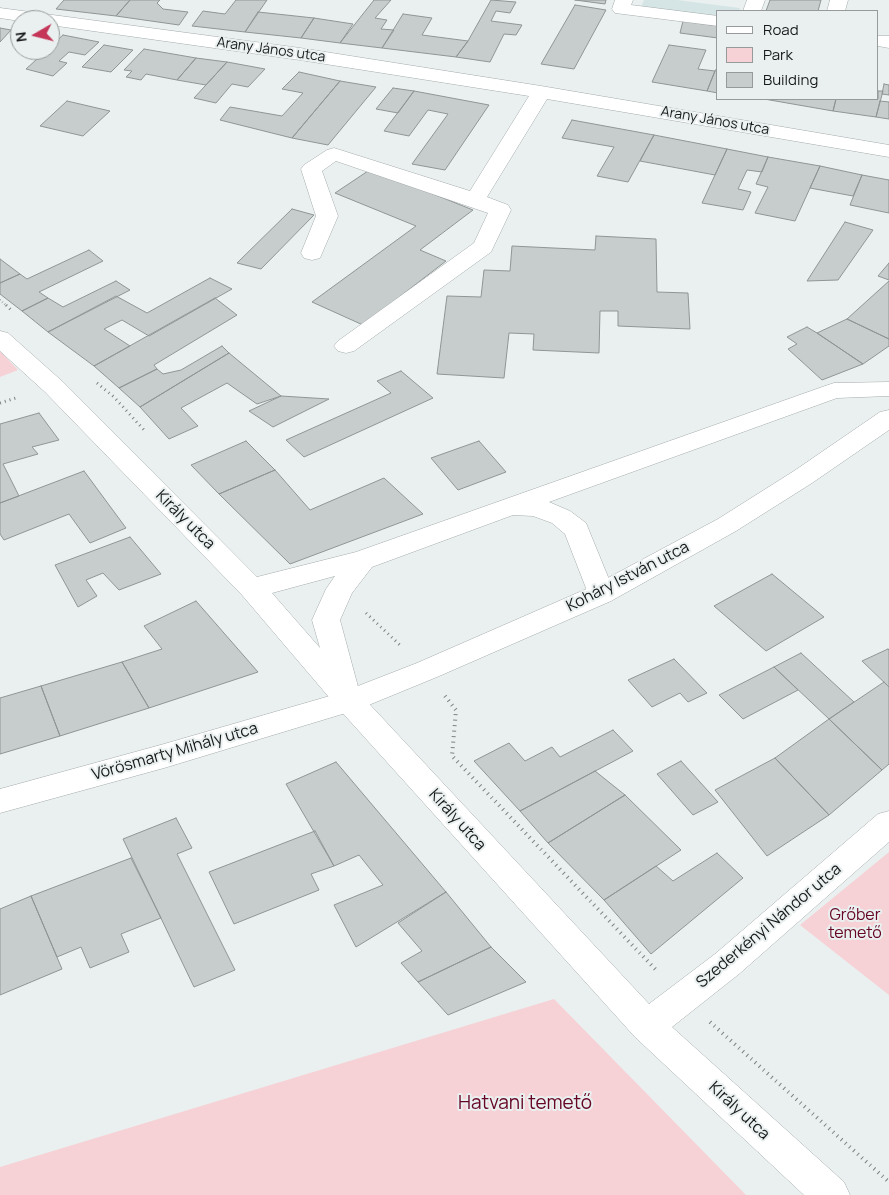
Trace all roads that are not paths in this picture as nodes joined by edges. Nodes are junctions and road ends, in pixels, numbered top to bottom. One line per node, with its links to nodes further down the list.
1 (21, 0): 3 (street)
2 (624, 0): 4 (street)
3 (3, 14): 5 (street, Arany János utca)
4 (716, 21)
5 (541, 92): 6 (street, Arany János utca); 7 (street)
6 (889, 151)
7 (475, 200): 8 (street); 10 (street)
8 (312, 253)
9 (0, 338): 15 (street, Király utca)
10 (346, 346)
11 (889, 389): 13 (street)
12 (889, 418): 16 (street, Koháry István utca)
13 (510, 508): 14 (street); 16 (street)
14 (362, 560): 15 (street); 17 (street)
15 (252, 588): 17 (street, Király utca)
16 (601, 594): 17 (street, Koháry István utca)
17 (349, 701): 18 (street, Vörösmarty Mihály utca); 20 (street, Király utca)
18 (0, 801)
19 (889, 824): 20 (street, Szederkényi Nándor utca)
20 (647, 1026): 21 (street, Király utca)
21 (831, 1195)

